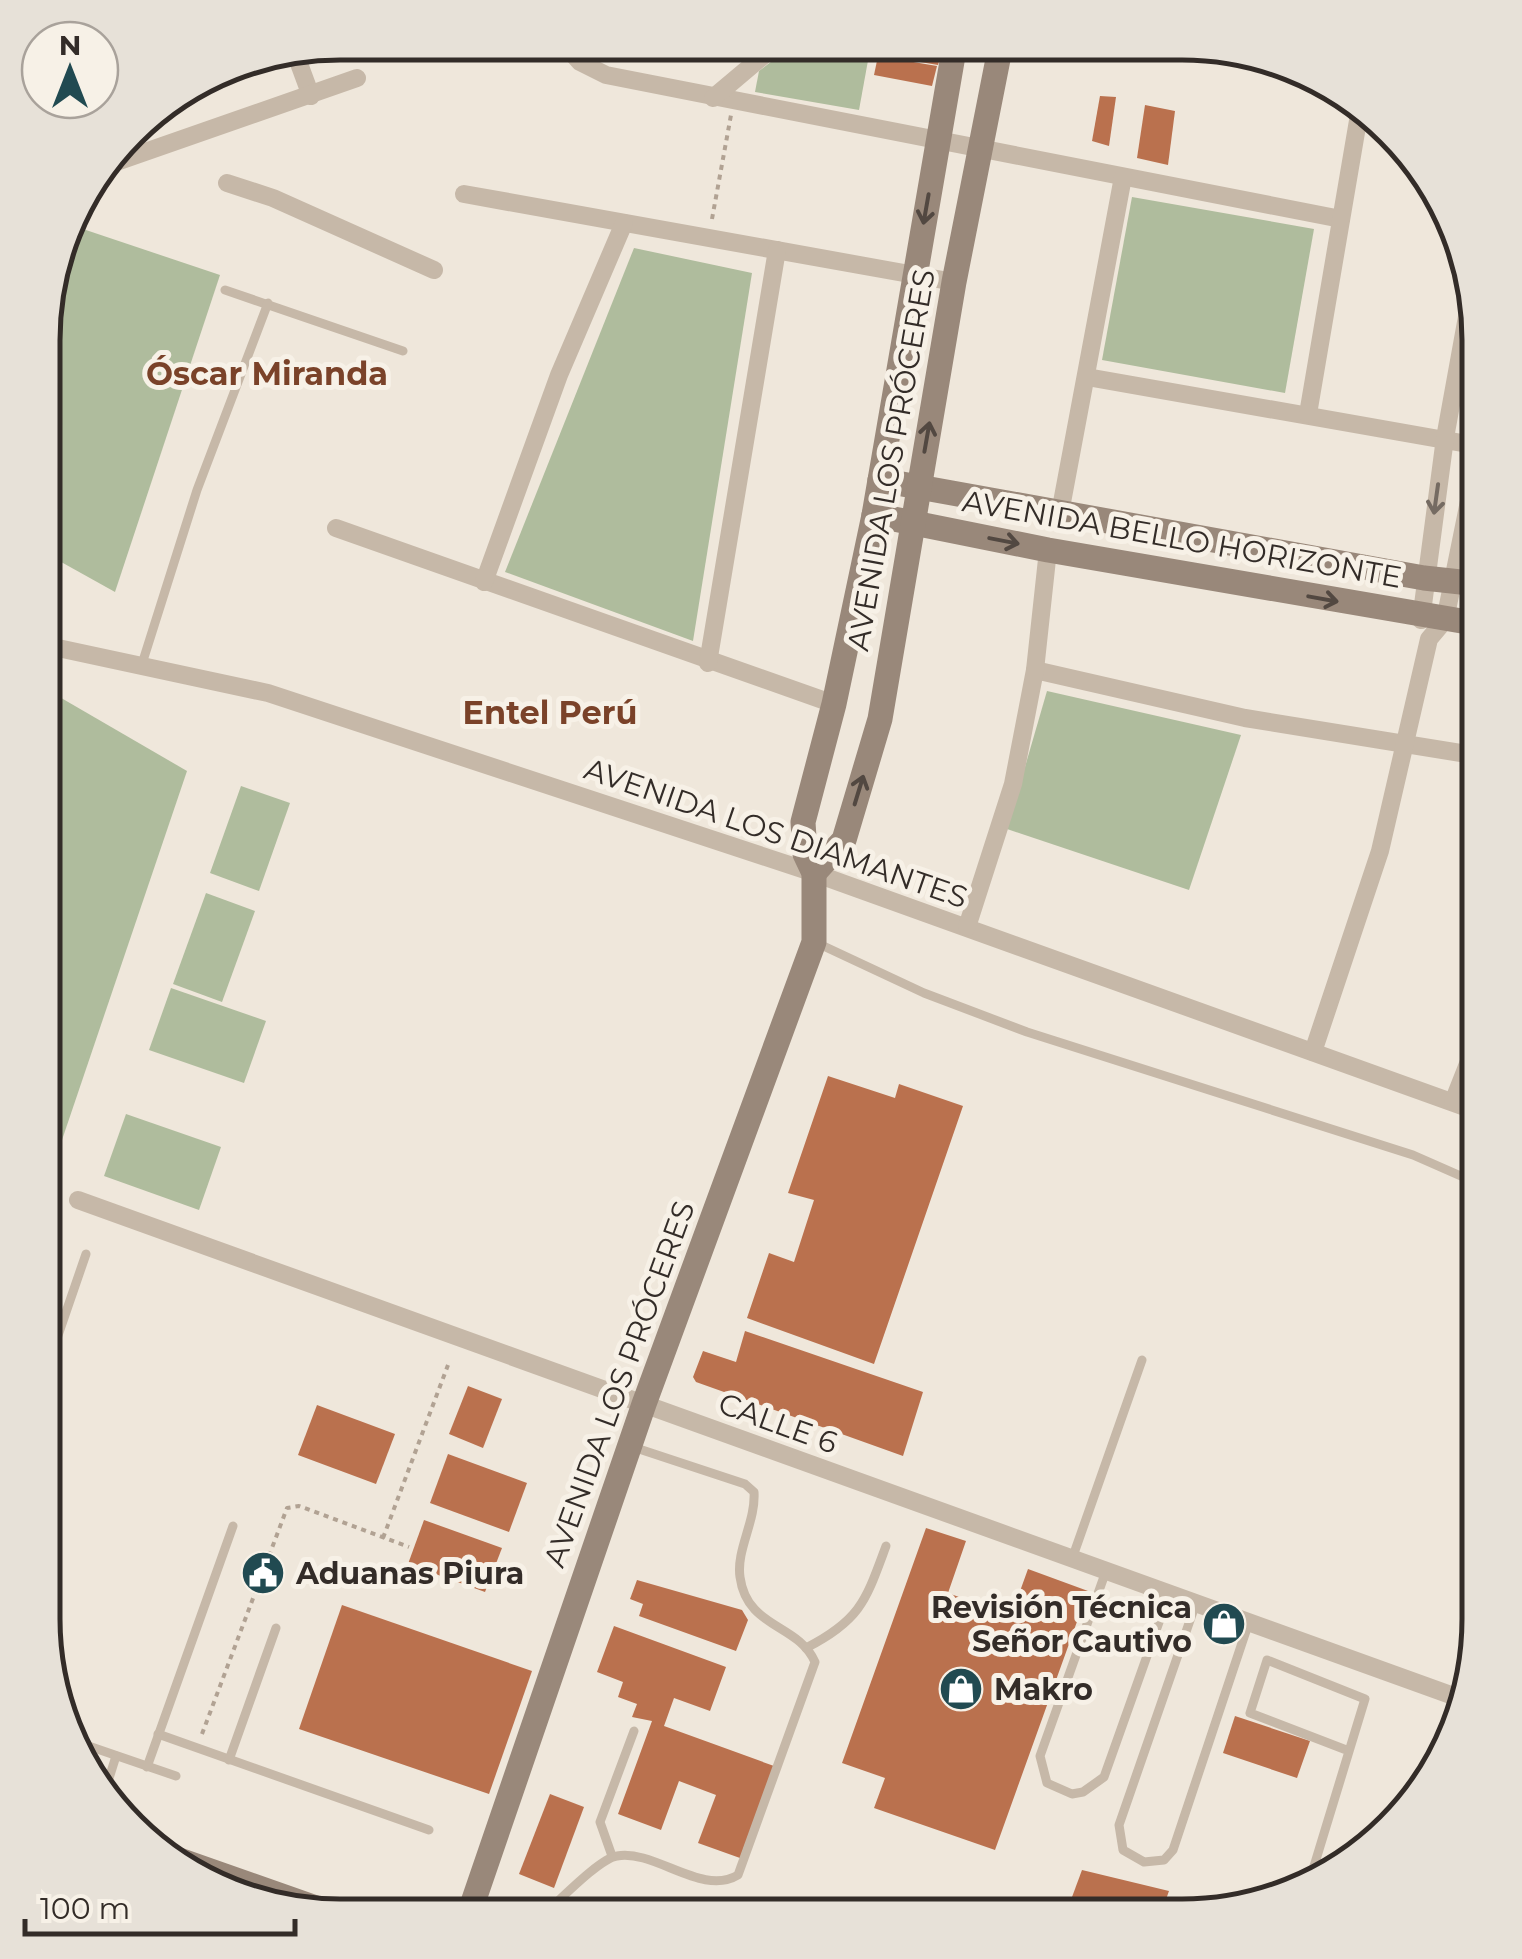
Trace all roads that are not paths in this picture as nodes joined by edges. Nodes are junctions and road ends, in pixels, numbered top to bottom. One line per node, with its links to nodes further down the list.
1 (580, 60): 8 (street)
2 (758, 60): 8 (street)
3 (952, 60): 10 (street, AVENIDA LOS PRÓCERES)
4 (998, 60): 11 (street, AVENIDA LOS PRÓCERES)
5 (299, 63): 7 (street)
6 (357, 78): 7 (street)
7 (311, 96): 12 (street)
8 (714, 98): 10 (street)
9 (1358, 123): 16 (street)
10 (938, 141): 11 (street); 20 (street, AVENIDA LOS PRÓCERES, one-way to 20)
11 (979, 150): 13 (street); 21 (street, AVENIDA LOS PRÓCERES)
12 (128, 158)
13 (1123, 177): 16 (street); 26 (street)
14 (227, 183): 19 (street)
15 (464, 194): 17 (street)
16 (1341, 219): 27 (street)
17 (624, 224): 18 (street); 39 (street)
18 (777, 250): 20 (street); 45 (street)
19 (434, 270)
20 (914, 278): 21 (street); 30 (street, AVENIDA LOS PRÓCERES)
21 (954, 282): 31 (street, AVENIDA LOS PRÓCERES, one-way to 21)
22 (226, 290): 23 (lane)
23 (268, 303): 25 (lane); 46 (lane)
24 (1462, 344): 28 (street)
25 (404, 351)
26 (1087, 376): 27 (street); 32 (street)
27 (1308, 414): 28 (street)
28 (1445, 438): 29 (street); 38 (street, one-way to 38)
29 (1462, 443)
30 (880, 480): 31 (street, AVENIDA BELLO HORIZONTE); 33 (street, AVENIDA LOS PRÓCERES)
31 (918, 488): 32 (street, AVENIDA BELLO HORIZONTE); 34 (street, AVENIDA LOS PRÓCERES)
32 (1060, 513): 38 (street, AVENIDA BELLO HORIZONTE)
33 (874, 514): 34 (street, AVENIDA BELLO HORIZONTE); 48 (street, AVENIDA LOS PRÓCERES)
34 (912, 522): 37 (street, AVENIDA BELLO HORIZONTE, one-way to 37); 51 (street, AVENIDA LOS PRÓCERES, one-way to 34)
35 (336, 528): 39 (street)
36 (1462, 538): 40 (street)
37 (1048, 550): 43 (street, AVENIDA BELLO HORIZONTE, one-way to 43); 47 (street)
38 (1424, 578): 40 (street, AVENIDA BELLO HORIZONTE); 43 (street)
39 (484, 582): 45 (street)
40 (1453, 582): 41 (street, AVENIDA BELLO HORIZONTE); 43 (street)
41 (1462, 583)
42 (1462, 624): 43 (street, AVENIDA BELLO HORIZONTE)
43 (1431, 625): 49 (street)
44 (60, 649): 46 (street, AVENIDA LOS DIAMANTES)
45 (708, 664): 48 (street)
46 (141, 667): 51 (street, AVENIDA LOS DIAMANTES)
47 (1036, 670): 49 (street); 52 (street)
48 (834, 704): 51 (street, AVENIDA LOS PRÓCERES)
49 (1404, 746): 50 (street); 54 (street)
50 (1462, 754)
51 (814, 874): 52 (street, AVENIDA LOS DIAMANTES); 53 (street, AVENIDA LOS PRÓCERES)
52 (967, 927): 54 (street, AVENIDA LOS DIAMANTES)
53 (814, 942): 58 (lane); 63 (street, AVENIDA LOS PRÓCERES)
54 (1313, 1052): 56 (street, AVENIDA LOS DIAMANTES)
55 (1461, 1081): 56 (street)
56 (1453, 1102): 57 (street, AVENIDA LOS DIAMANTES)
57 (1461, 1105)
58 (1461, 1177)
59 (78, 1200): 63 (street, CALLE 6)
60 (86, 1254): 61 (lane)
61 (60, 1329)
62 (1142, 1360): 67 (lane)
63 (644, 1404): 64 (street, AVENIDA LOS PRÓCERES); 67 (street, CALLE 6)
64 (630, 1446): 73 (lane); 87 (street, AVENIDA LOS PRÓCERES)
65 (233, 1526): 76 (lane)
66 (886, 1546): 73 (lane)
67 (1072, 1559): 68 (street, CALLE 6)
68 (1106, 1571): 69 (street, CALLE 6); 69 (lane)
69 (1169, 1594): 70 (street, CALLE 6)
70 (1196, 1603): 71 (street, CALLE 6); 71 (lane)
71 (1249, 1622): 74 (street, CALLE 6)
72 (276, 1628): 80 (lane)
73 (806, 1648): 85 (lane)
74 (1451, 1695)
75 (634, 1730): 85 (lane)
76 (158, 1734): 80 (lane); 81 (lane)
77 (92, 1747): 79 (lane)
78 (1349, 1752): 78 (lane); 86 (lane)
79 (116, 1756): 81 (lane); 82 (lane)
80 (229, 1760): 84 (lane)
81 (148, 1767): 83 (lane)
82 (110, 1776)
83 (176, 1776)
84 (429, 1830)
85 (612, 1856): 88 (lane)
86 (1314, 1865)
87 (475, 1898)
88 (563, 1898)

